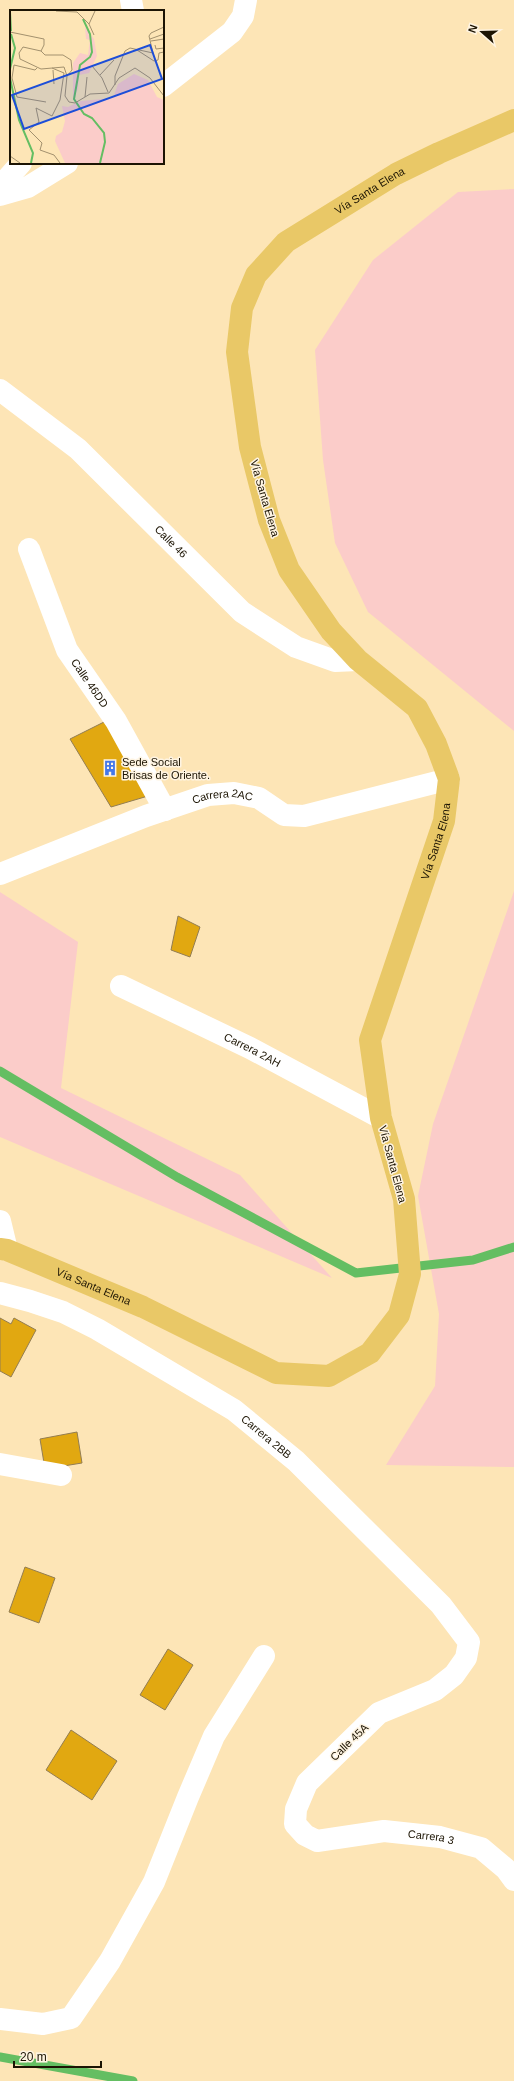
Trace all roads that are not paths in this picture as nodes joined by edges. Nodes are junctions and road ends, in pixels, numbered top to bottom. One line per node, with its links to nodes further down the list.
1 (131, 0): 3 (street)
2 (246, 0): 4 (street)
3 (133, 10)
4 (164, 85)
5 (514, 120): 12 (main road, Vía Santa Elena)
6 (20, 164): 8 (street)
7 (66, 164): 9 (street)
8 (0, 186)
9 (0, 195)
10 (0, 390): 12 (street, Calle 46)
11 (29, 549): 14 (street, Calle 46DD)
12 (358, 660): 13 (main road, Vía Santa Elena)
13 (448, 779): 14 (street, Carrera 2AC); 17 (main road, Vía Santa Elena)
14 (165, 810): 15 (street, Carrera 2AC)
15 (0, 874)
16 (121, 986): 17 (street, Carrera 2AH)
17 (381, 1118): 19 (main road, Vía Santa Elena)
18 (0, 1221): 19 (street)
19 (4, 1250)
20 (0, 1294): 24 (street, Carrera 2BB)
21 (0, 1464): 22 (street)
22 (60, 1475)
23 (264, 1656): 27 (street)
24 (466, 1658): 25 (street, Calle 45A)
25 (335, 1838): 26 (street, Carrera 3)
26 (514, 1880)
27 (0, 2019)

